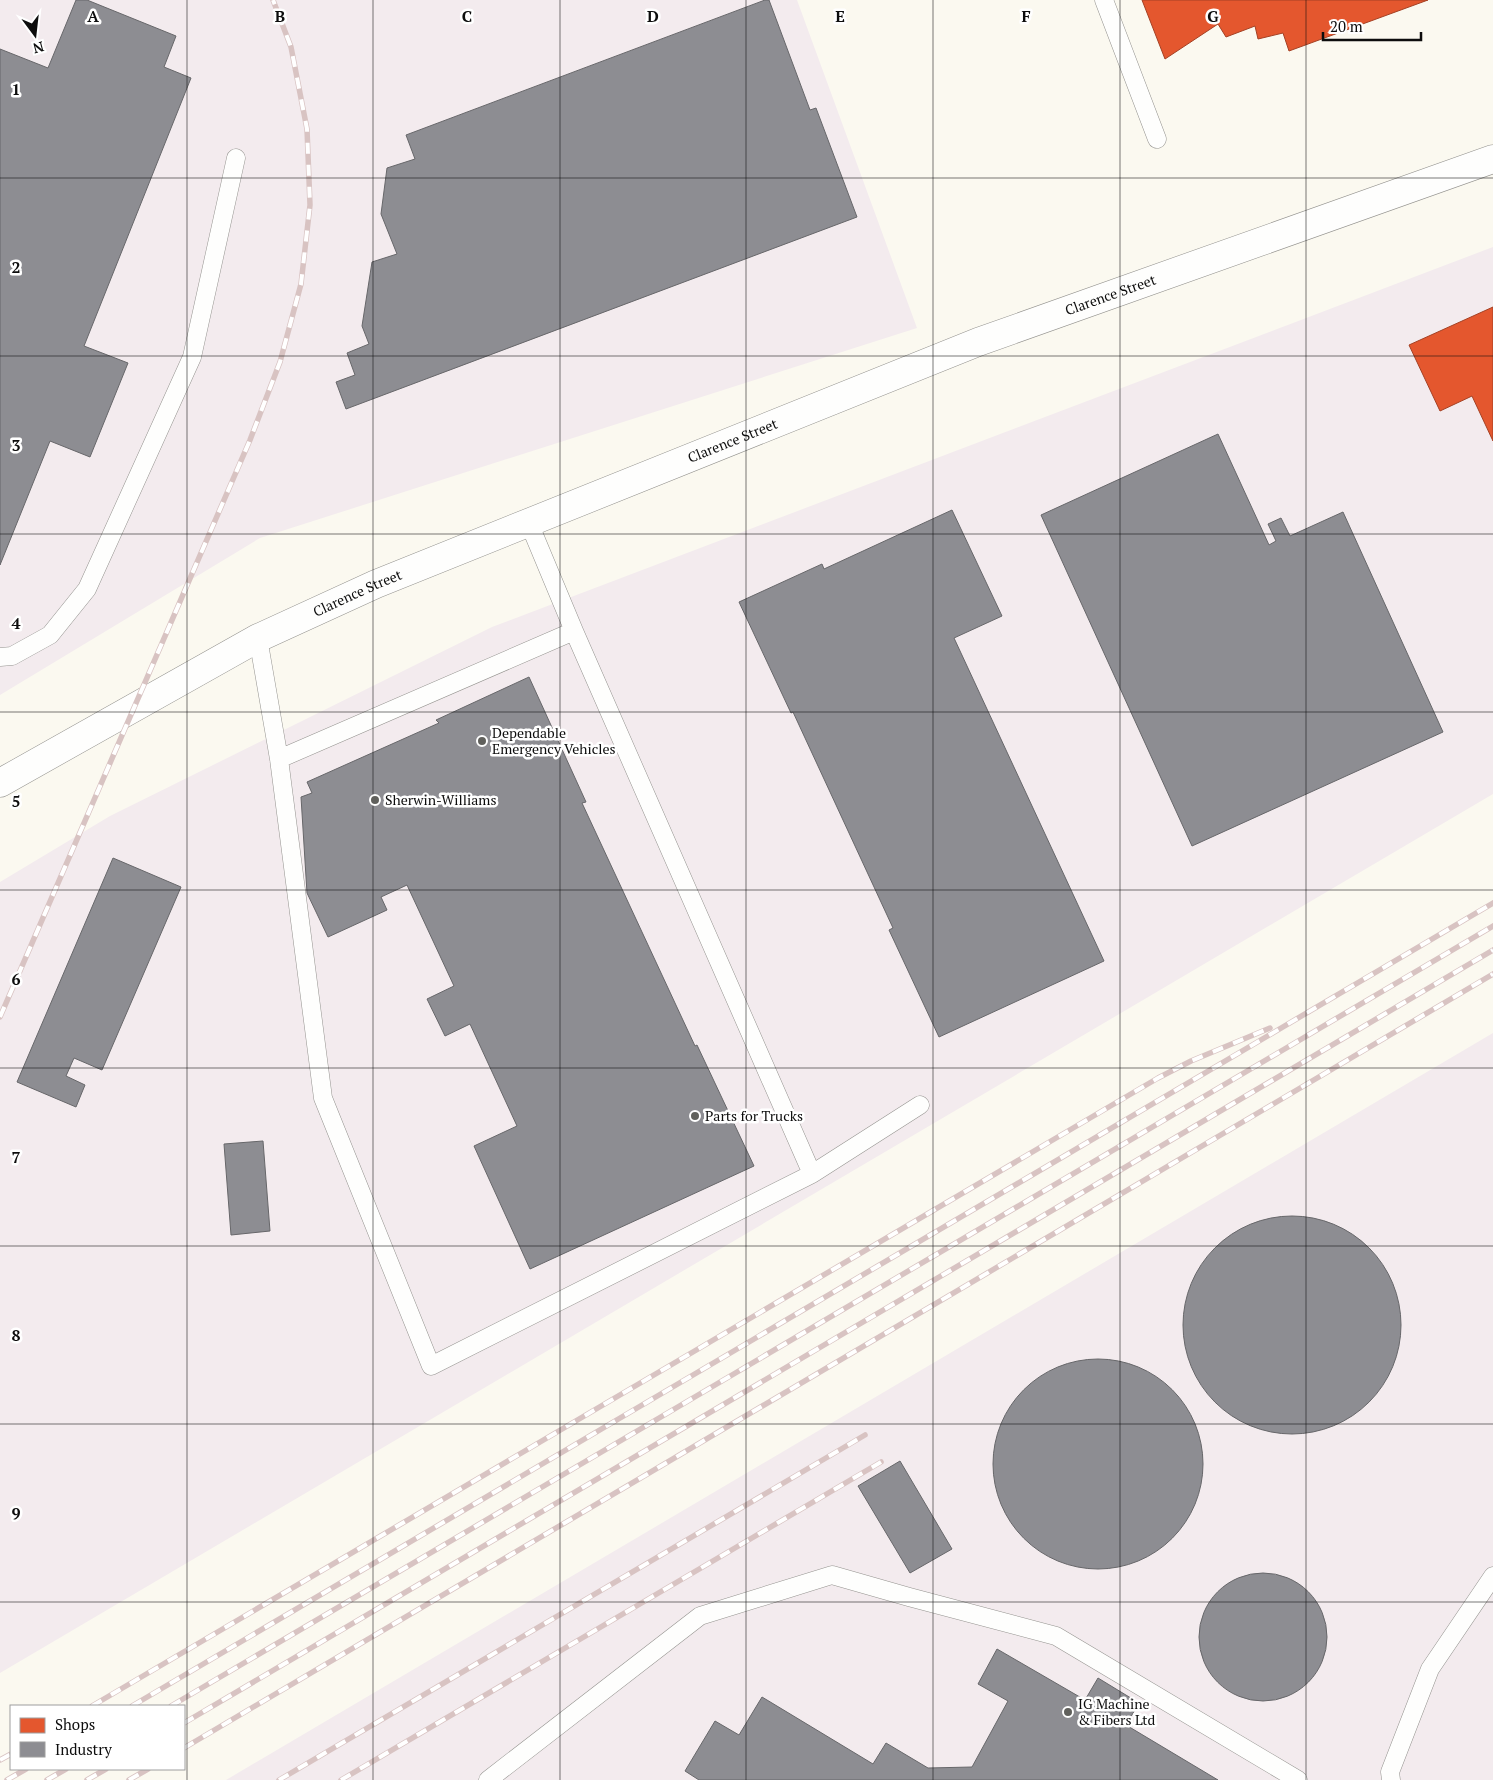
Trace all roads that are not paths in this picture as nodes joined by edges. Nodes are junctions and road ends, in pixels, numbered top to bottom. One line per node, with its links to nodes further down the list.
1 (1104, 0): 2 (lane)
2 (1157, 139)
3 (236, 158): 8 (lane)
4 (1493, 159): 5 (street, Clarence Street)
5 (529, 523): 6 (lane); 7 (street, Clarence Street)
6 (574, 631): 9 (lane); 12 (lane)
7 (258, 638): 9 (lane); 10 (street, Clarence Street)
8 (0, 657)
9 (279, 759): 12 (lane)
10 (0, 783)
11 (920, 1105): 12 (lane)
12 (812, 1174)
13 (1493, 1576): 16 (lane)
14 (488, 1780): 15 (lane)
15 (1298, 1780)
16 (1391, 1780)

